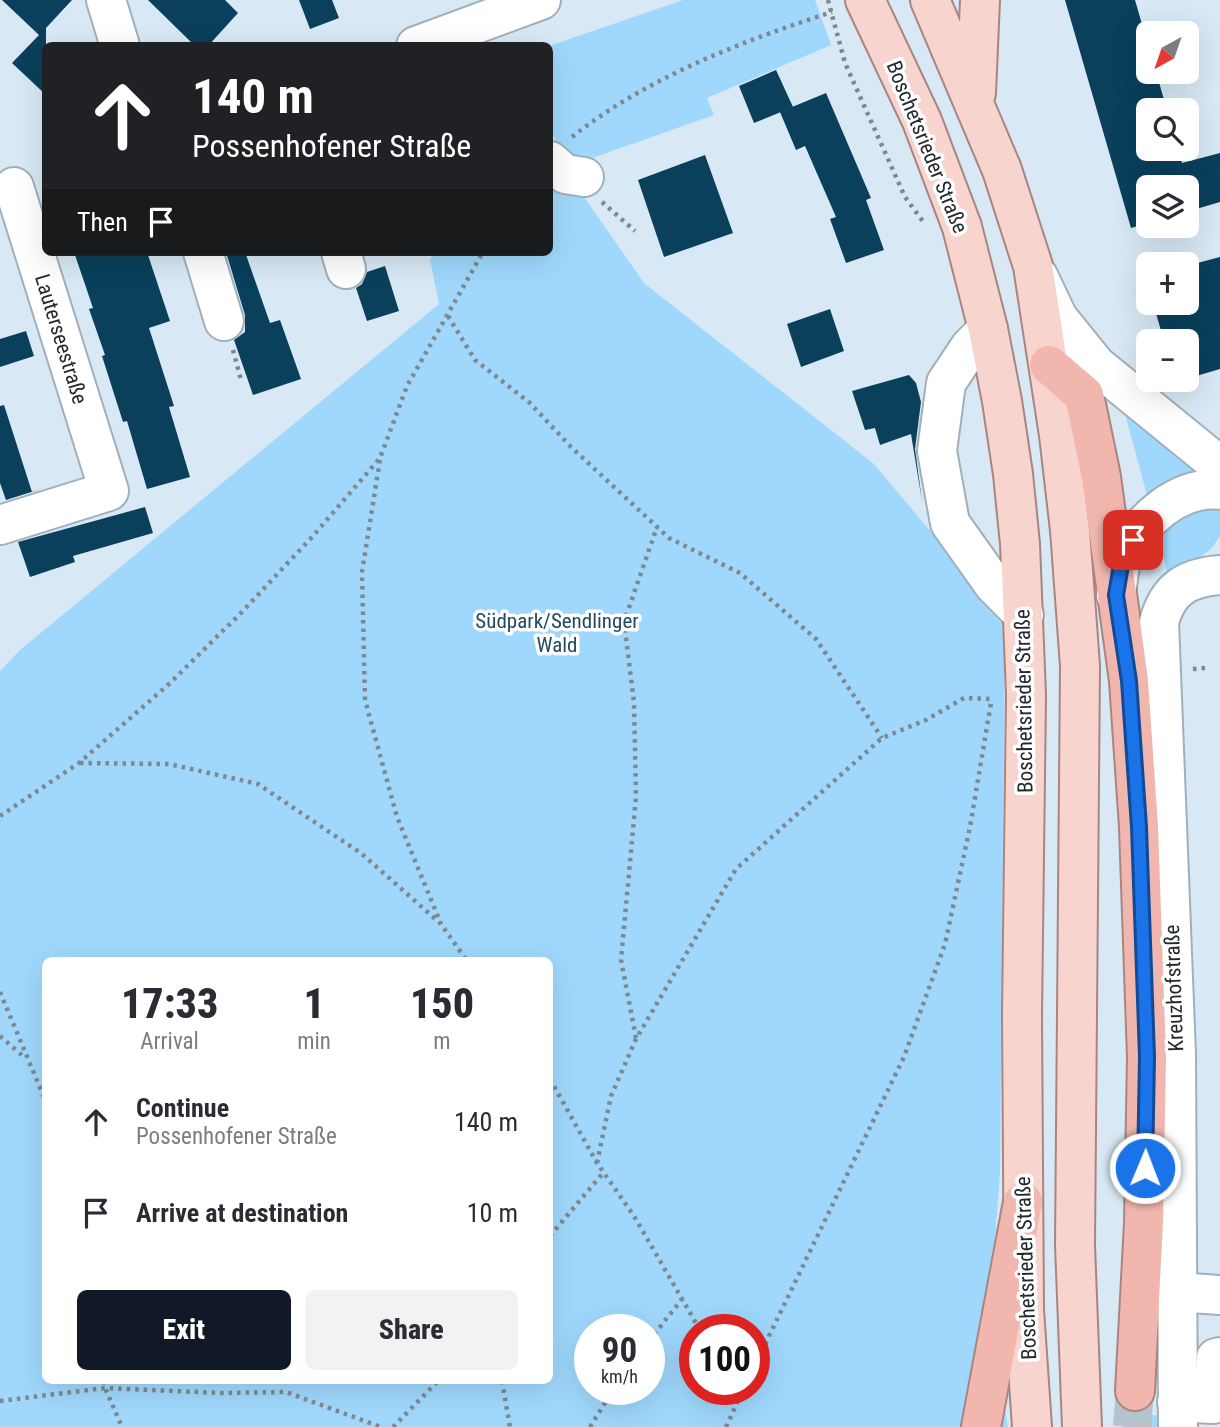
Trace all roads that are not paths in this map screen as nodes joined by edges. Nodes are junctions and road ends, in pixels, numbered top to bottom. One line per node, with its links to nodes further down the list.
1 (106, 0): 7 (street)
2 (541, 0): 6 (street)
3 (930, 0): 9 (main road)
4 (980, 0): 9 (main road)
5 (848, 6): 16 (main road, Boschetsrieder Straße)
6 (478, 23): 8 (street)
7 (119, 42)
8 (426, 42)
9 (976, 106): 14 (main road)
10 (558, 151): 11 (street)
11 (584, 177)
12 (20, 185): 20 (street, Lauterseestraße)
13 (204, 256): 15 (street)
14 (1033, 266): 17 (main road); 18 (street)
15 (224, 321)
16 (988, 329): 23 (main road, Boschetsrieder Straße); 23 (street)
17 (1048, 365): 22 (highway); 32 (main road)
18 (1220, 466)
19 (1220, 490): 22 (street)
20 (0, 525)
21 (1216, 571): 25 (street, Kreuzhofstraße)
22 (1116, 595): 28 (highway)
23 (1024, 615): 24 (main road, Boschetsrieder Straße)
24 (1023, 1202): 30 (highway); 31 (main road, Boschetsrieder Straße)
25 (1177, 1292): 26 (street); 29 (street, Kreuzhofstraße)
26 (1220, 1295)
27 (1220, 1357): 29 (street)
28 (1135, 1391)
29 (1177, 1414)
30 (981, 1427)
31 (1032, 1427)
32 (1083, 1427)

